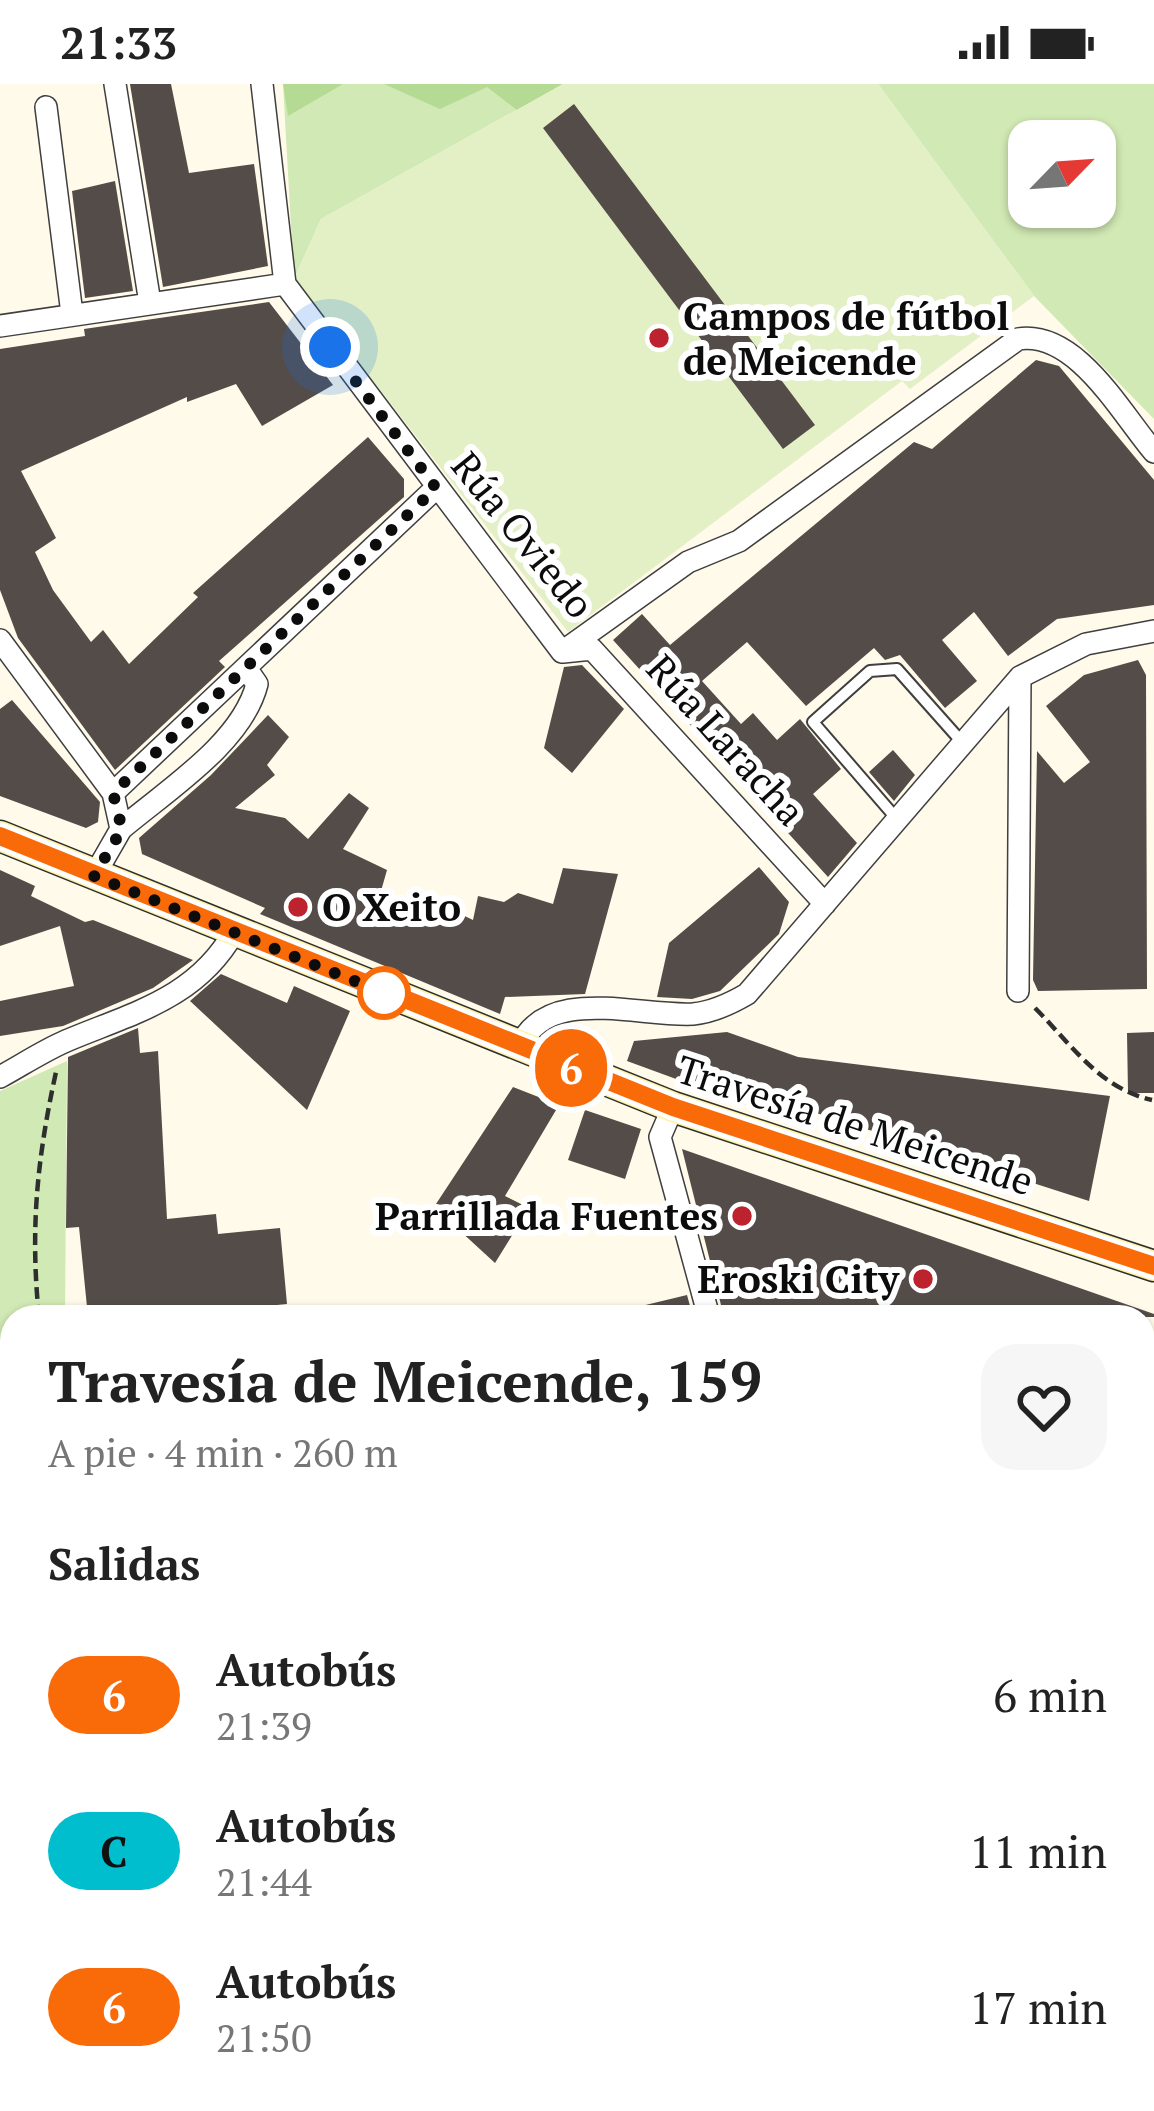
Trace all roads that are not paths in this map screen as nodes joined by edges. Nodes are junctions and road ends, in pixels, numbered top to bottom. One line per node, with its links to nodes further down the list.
1 (115, 84): 5 (street)
2 (262, 84): 4 (street)
3 (46, 107): 6 (street)
4 (285, 284): 5 (street); 9 (street, Rúa Oviedo)
5 (150, 303): 6 (street)
6 (72, 314): 7 (street)
7 (0, 326)
8 (1154, 452): 12 (street, Rúa Oviedo)
9 (436, 488): 12 (street, Rúa Oviedo); 13 (street)
10 (1154, 631): 14 (street)
11 (0, 640): 16 (street)
12 (562, 652): 21 (street, Rúa Laracha)
13 (246, 668): 16 (street); 18 (street)
14 (1020, 677): 15 (street); 23 (street)
15 (961, 741): 17 (street); 17 (lane)
16 (113, 793): 18 (street)
17 (896, 818): 21 (street)
18 (122, 829): 20 (street)
19 (0, 836): 20 (main road, Travesía de Meicende)
20 (94, 876): 22 (main road, Travesía de Meicende)
21 (825, 904): 24 (street)
22 (234, 932): 24 (main road, Travesía de Meicende); 25 (street)
23 (1018, 992)
24 (519, 1048): 26 (main road, Travesía de Meicende)
25 (0, 1077)
26 (673, 1107): 27 (main road, Travesía de Meicende); 28 (street)
27 (1154, 1266)
28 (706, 1305)

